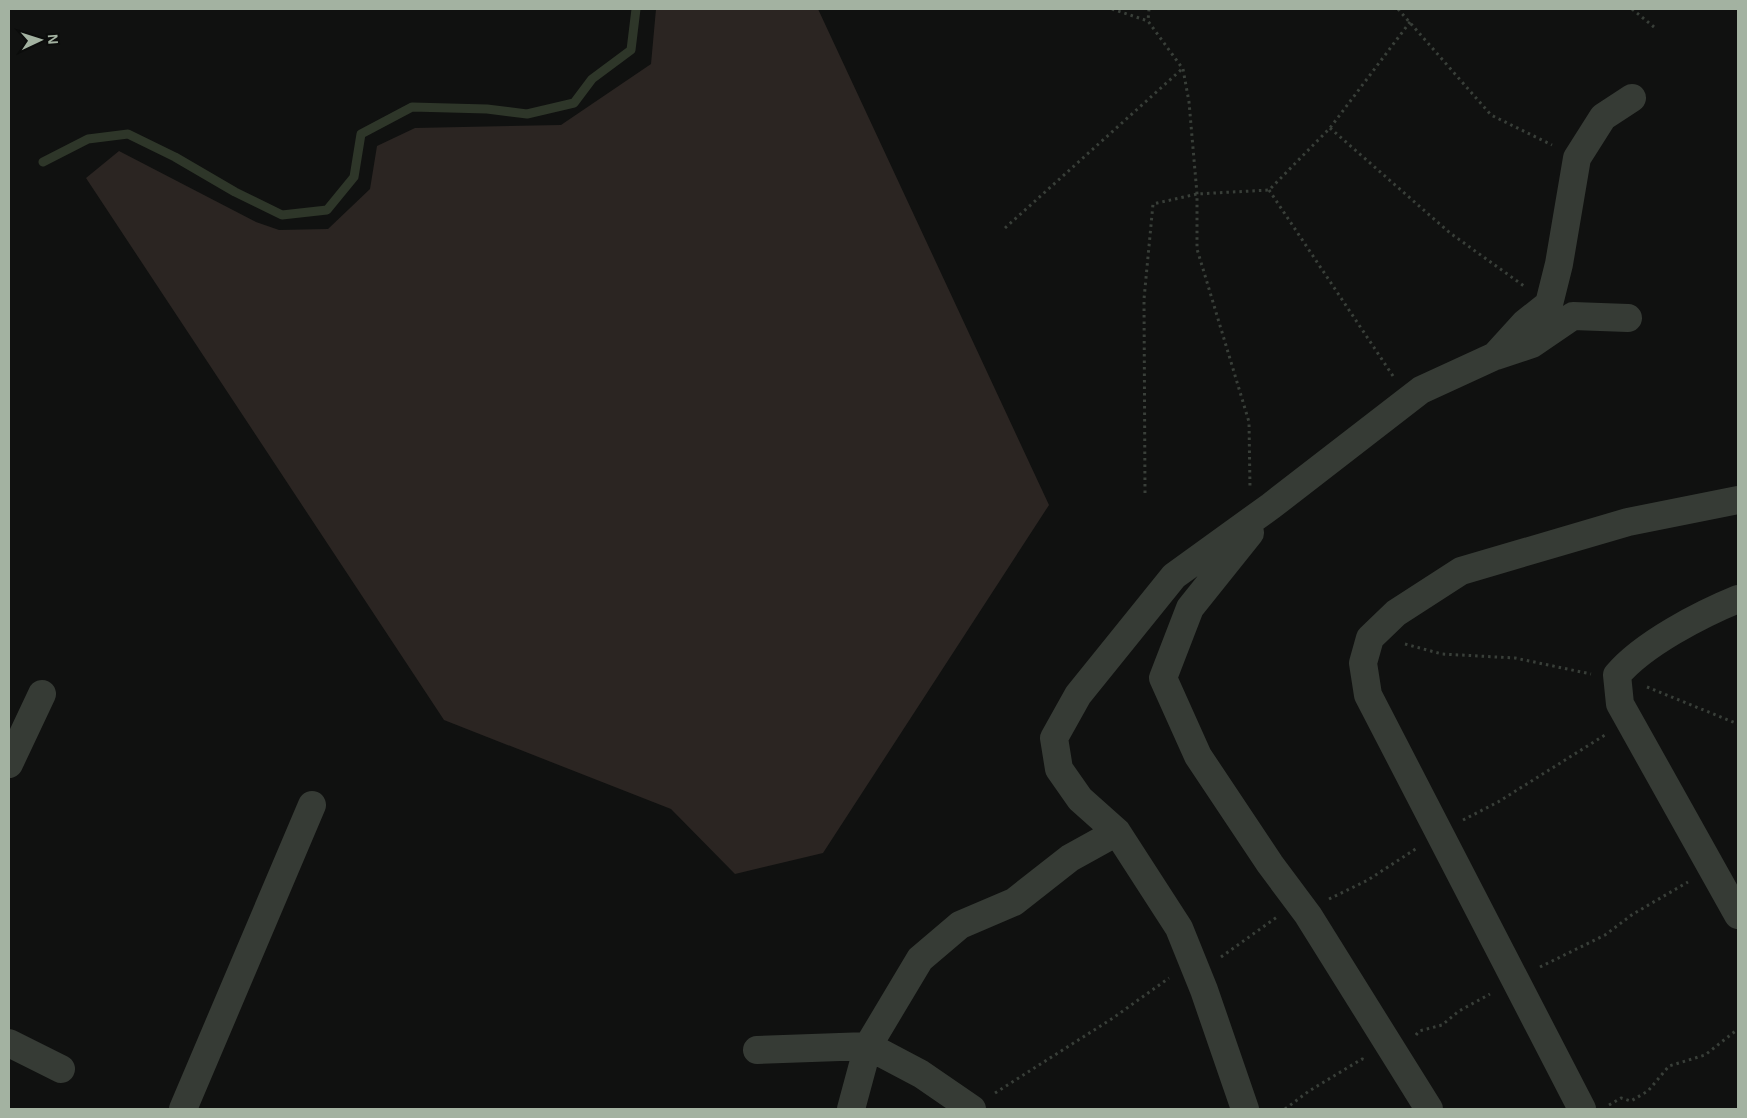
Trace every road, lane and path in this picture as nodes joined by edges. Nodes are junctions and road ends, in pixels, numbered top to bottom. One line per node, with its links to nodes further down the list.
1 (1112, 9): 5 (path)
2 (1149, 9): 5 (path)
3 (1398, 9): 6 (path)
4 (1632, 9): 7 (path)
5 (1148, 21): 8 (path)
6 (1410, 22): 10 (path); 11 (path)
7 (1654, 27)
8 (1183, 69): 13 (path); 14 (path)
9 (1632, 98): 11 (street)
10 (1330, 128): 12 (path); 15 (path)
11 (1577, 158): 15 (street)
12 (1269, 190): 13 (path); 18 (path)
13 (1197, 194): 19 (path); 21 (path)
14 (1005, 228)
15 (1549, 304): 17 (street)
16 (1628, 318): 17 (street)
17 (1495, 356): 18 (street)
18 (1409, 400): 21 (street)
19 (1145, 493)
20 (1738, 500): 23 (street)
21 (1261, 513): 29 (street); 41 (street)
22 (1738, 599): 24 (street)
23 (1370, 638): 24 (path); 36 (street)
24 (1618, 675): 26 (path); 30 (street)
25 (42, 694): 27 (street)
26 (1738, 724)
27 (9, 764)
28 (312, 805): 37 (street)
29 (1117, 832): 33 (street); 40 (street)
30 (1738, 915)
31 (1738, 1029): 36 (path)
32 (9, 1043): 35 (street)
33 (868, 1046): 34 (street); 38 (street); 39 (street)
34 (756, 1050)
35 (61, 1069)
36 (1580, 1105)
37 (183, 1109)
38 (851, 1109)
39 (972, 1109)
40 (1245, 1109)
41 (1429, 1109)

